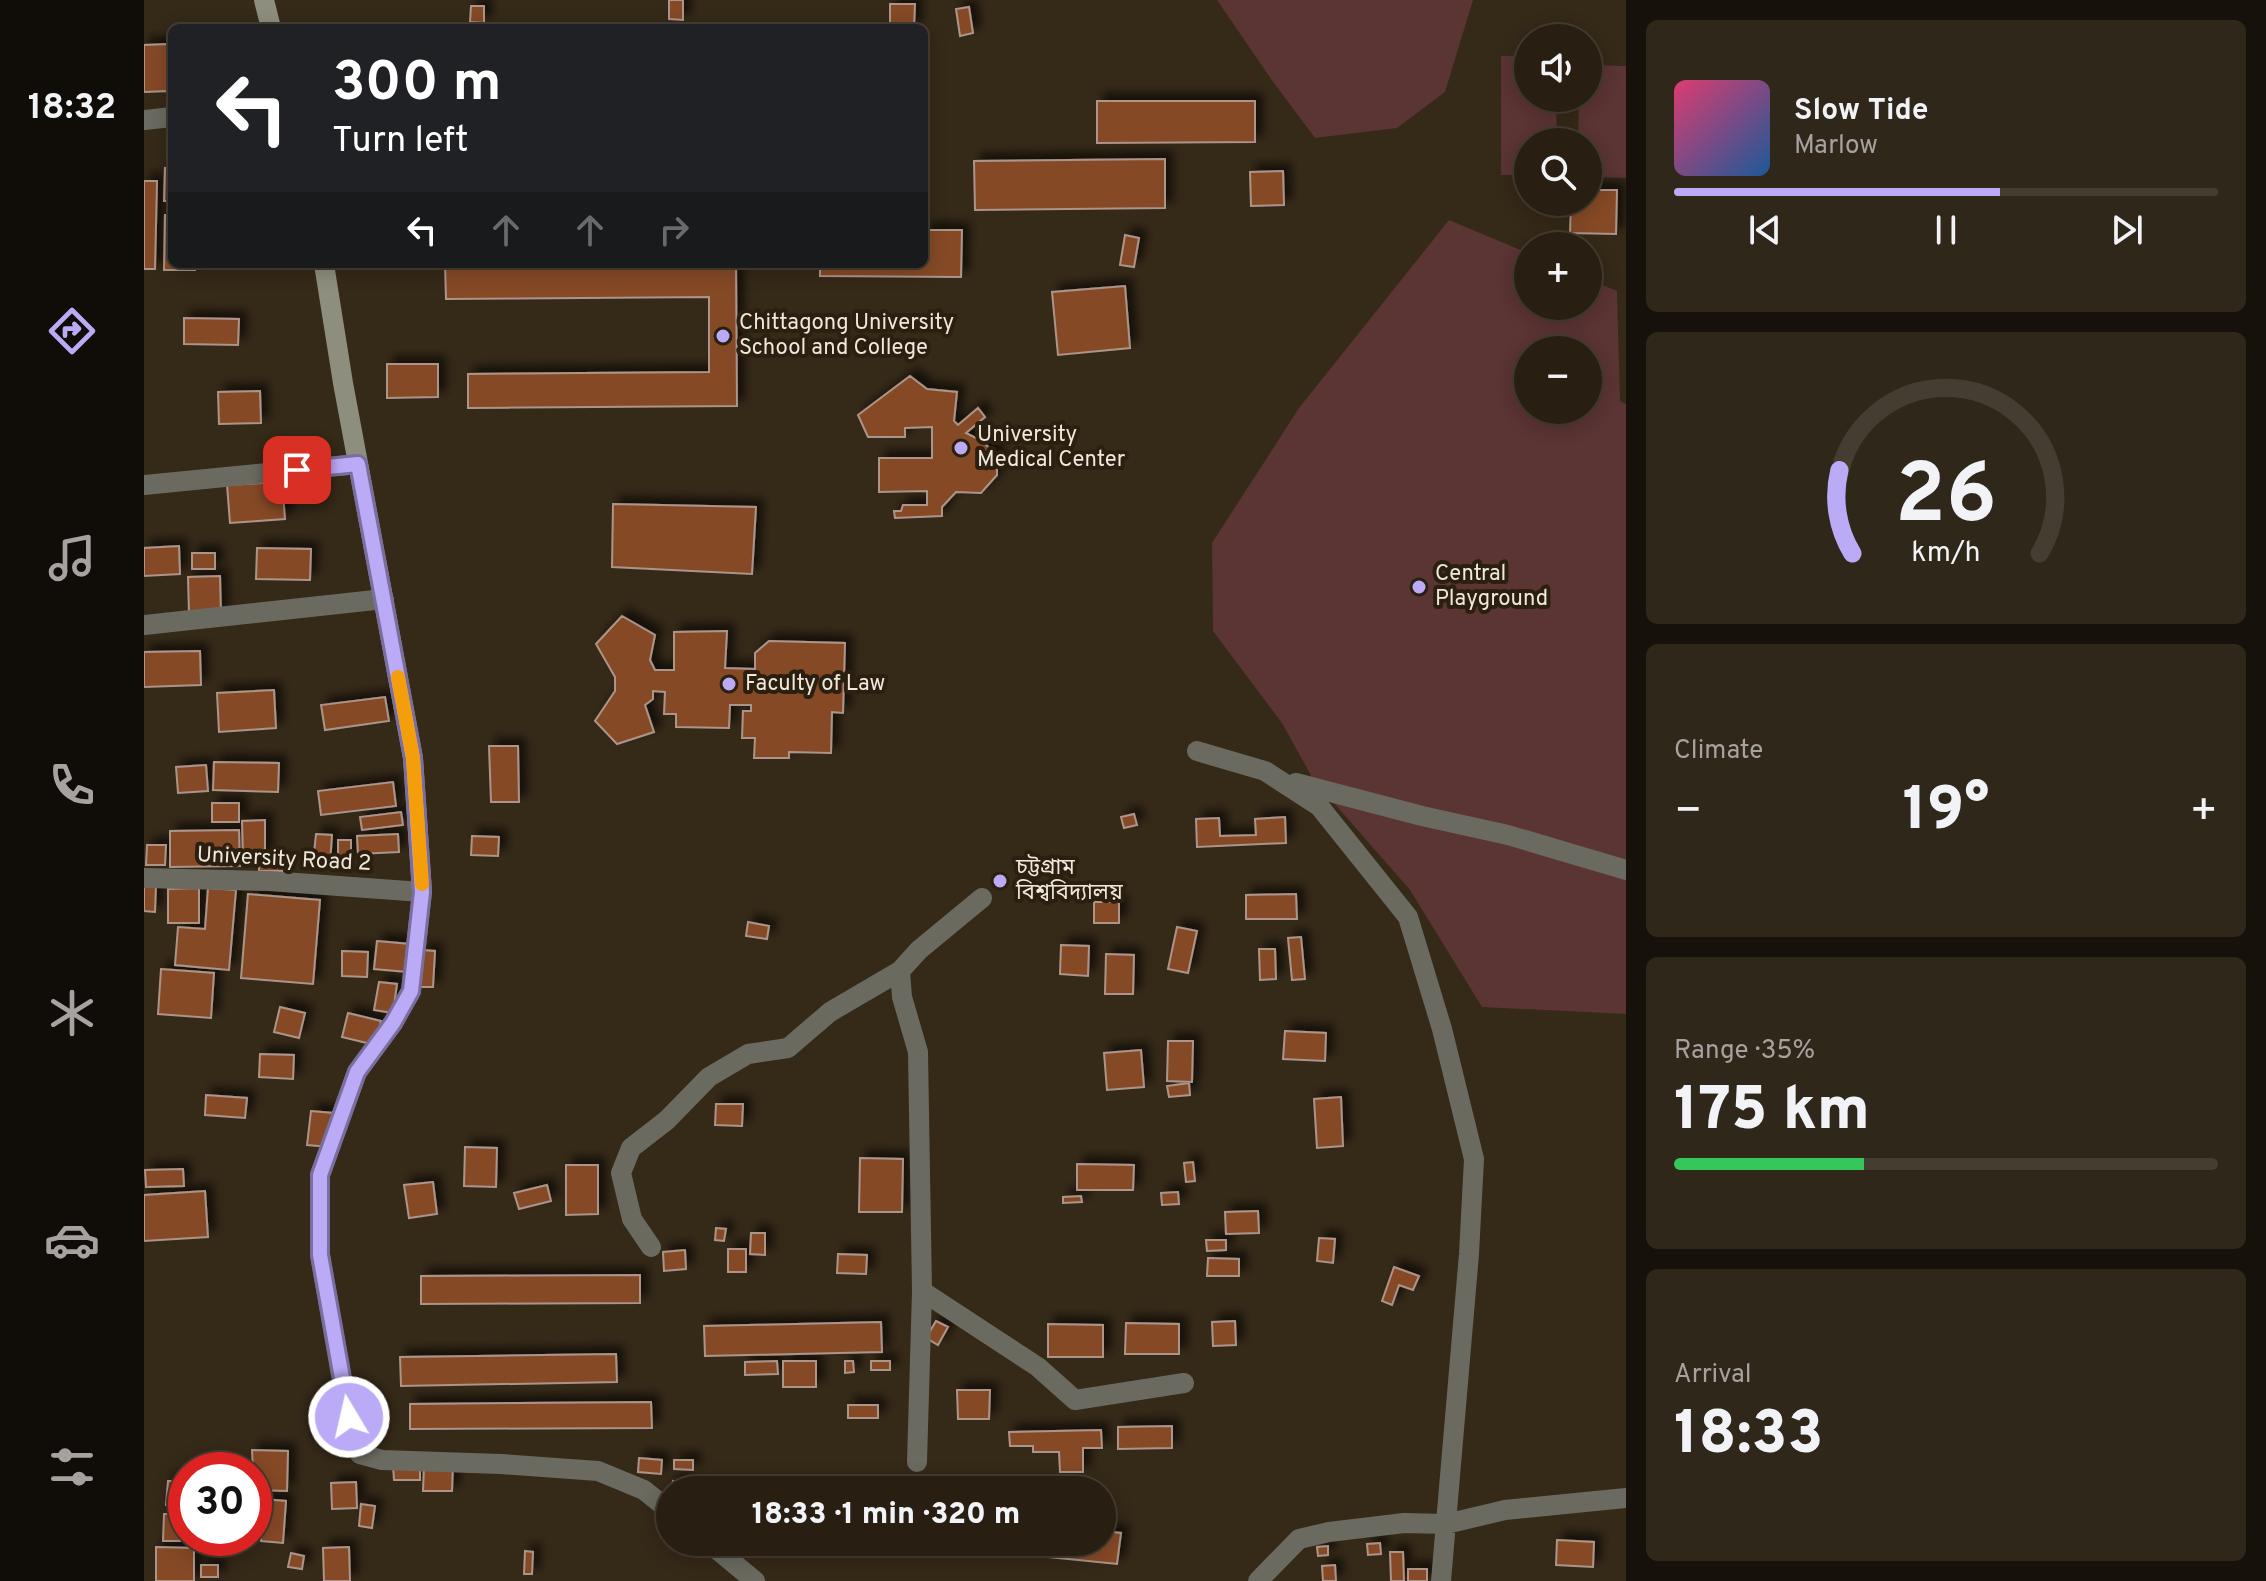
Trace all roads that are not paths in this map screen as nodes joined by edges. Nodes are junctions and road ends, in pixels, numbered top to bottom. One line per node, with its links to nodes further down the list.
1 (264, 0): 2 (street)
2 (270, 24)
3 (168, 117): 4 (street)
4 (144, 120)
5 (325, 268): 6 (street)
6 (358, 464): 7 (street); 8 (street)
7 (144, 485)
8 (384, 599): 9 (street); 12 (street)
9 (144, 625)
10 (1626, 870): 21 (street)
11 (144, 878): 12 (street, University Road 2)
12 (422, 892): 20 (street)
13 (982, 898): 14 (street)
14 (900, 971): 15 (street); 16 (street)
15 (651, 1247)
16 (922, 1291): 17 (street); 18 (street)
17 (1184, 1383)
18 (917, 1462)
19 (1626, 1498): 21 (street)
20 (656, 1500)
21 (1446, 1524): 24 (street); 25 (street)
22 (725, 1556): 23 (street)
23 (755, 1581)
24 (1258, 1581)
25 (1441, 1581)

